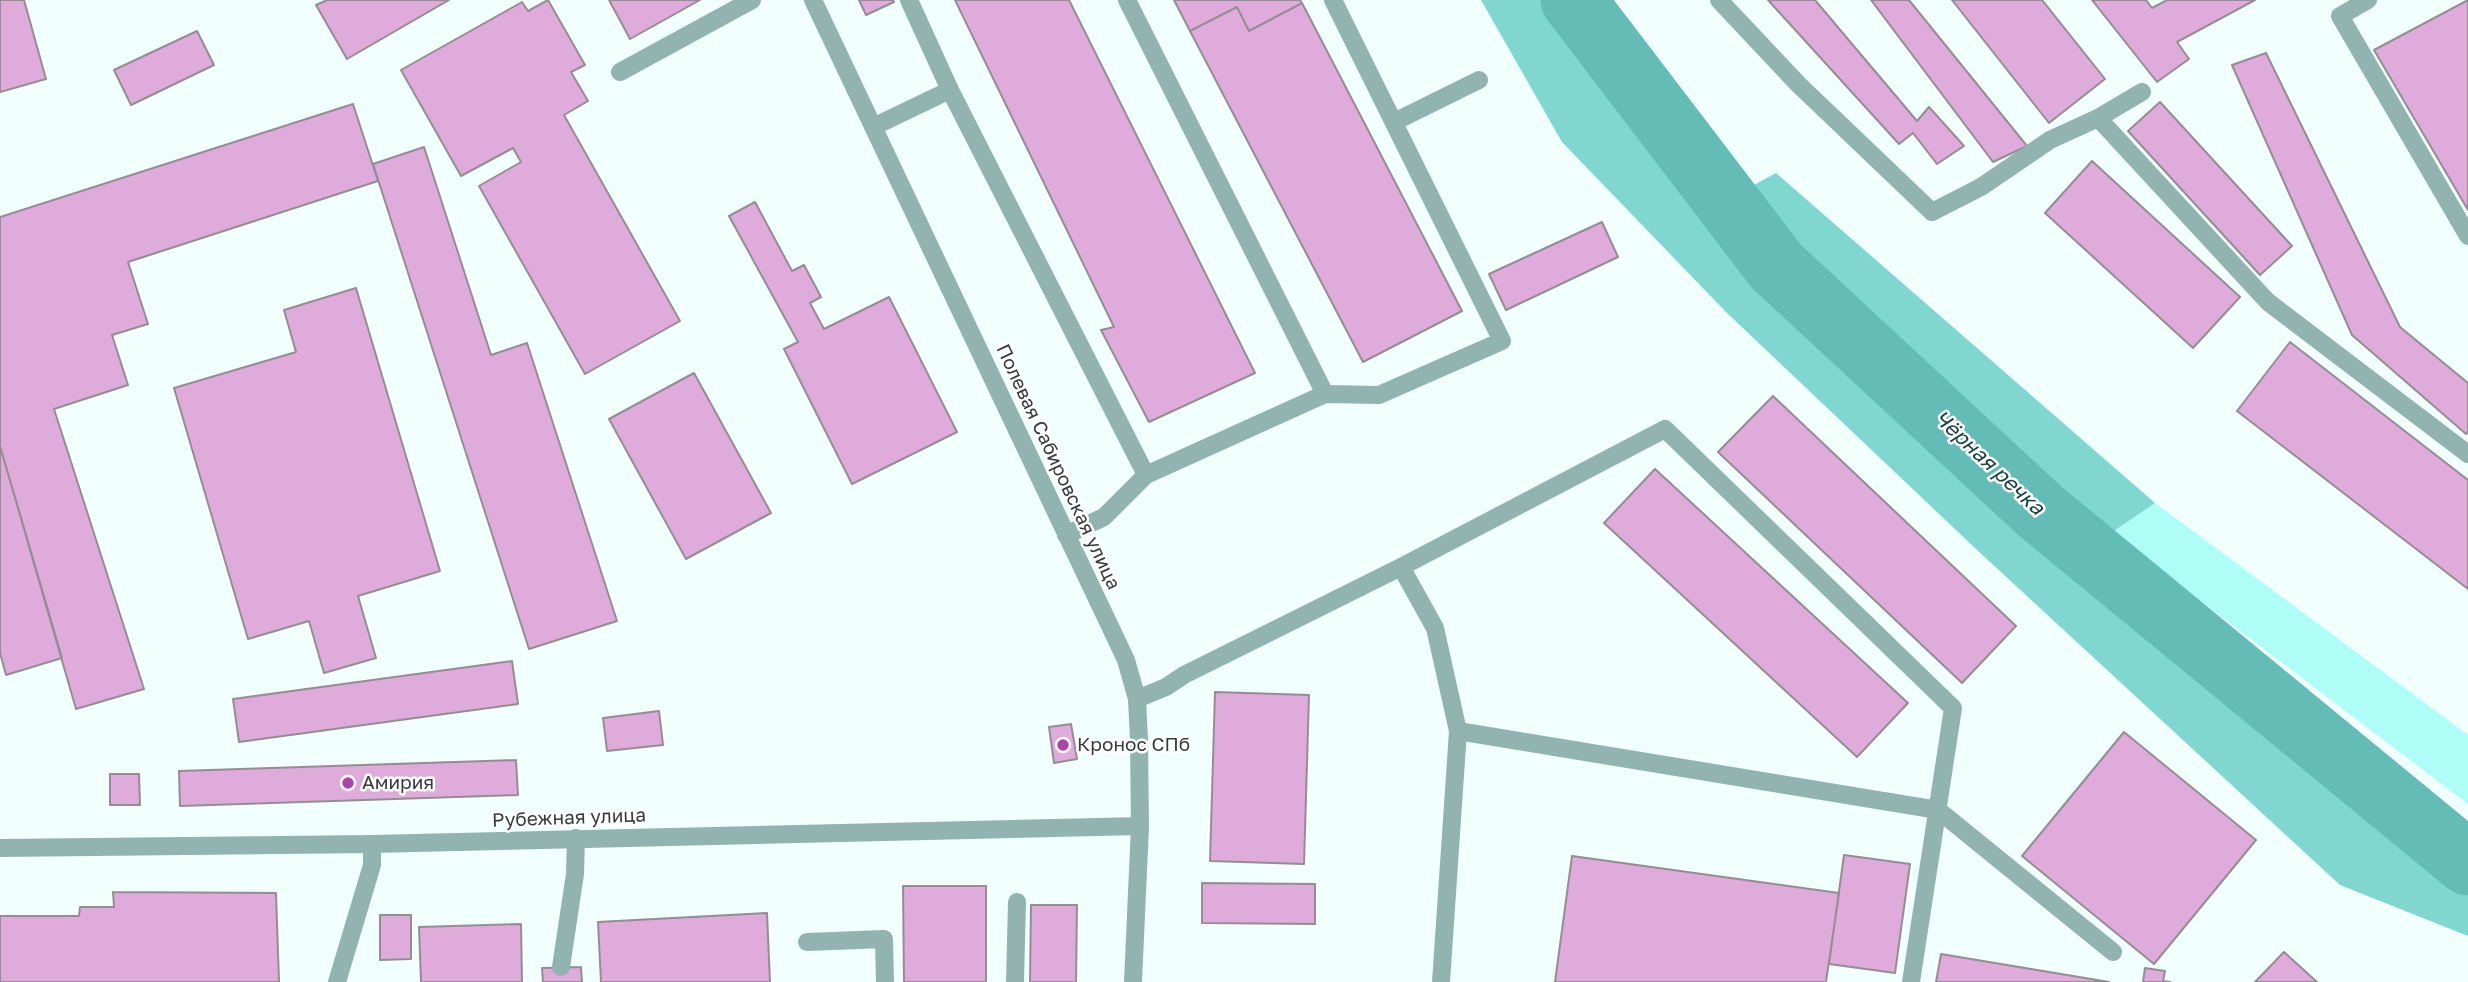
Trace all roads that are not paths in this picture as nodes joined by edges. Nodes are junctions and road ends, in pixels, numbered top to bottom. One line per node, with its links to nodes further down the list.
1 (752, 0): 8 (street)
2 (813, 0): 14 (street, Полевая Сабировская улица)
3 (909, 0): 10 (street)
4 (1127, 0): 16 (street)
5 (1333, 0): 13 (street)
6 (1719, 0): 12 (street)
7 (2368, 0): 15 (street)
8 (620, 72)
9 (1479, 80): 13 (street)
10 (950, 90): 14 (street); 18 (street)
11 (2142, 92): 12 (street)
12 (2098, 118): 17 (street)
13 (1394, 122): 16 (street)
14 (875, 126): 19 (street, Полевая Сабировская улица)
15 (2468, 236)
16 (1325, 394): 18 (street)
17 (2468, 454)
18 (1146, 475): 19 (street)
19 (1066, 535): 21 (street, Полевая Сабировская улица)
20 (1401, 566): 21 (street); 22 (street); 23 (street)
21 (1137, 699): 24 (street, Полевая Сабировская улица)
22 (1458, 731): 23 (street); 36 (street)
23 (1938, 810): 30 (street); 37 (street)
24 (1140, 826): 25 (street, Рубежная улица); 35 (street, Полевая Сабировская улица)
25 (576, 838): 26 (street, Рубежная улица); 31 (street)
26 (372, 844): 27 (street, Рубежная улица); 32 (street)
27 (0, 848)
28 (1017, 902): 34 (street)
29 (807, 942): 33 (street)
30 (2113, 953)
31 (561, 967)
32 (337, 982)
33 (885, 982)
34 (1015, 982)
35 (1133, 982)
36 (1441, 982)
37 (1911, 982)

